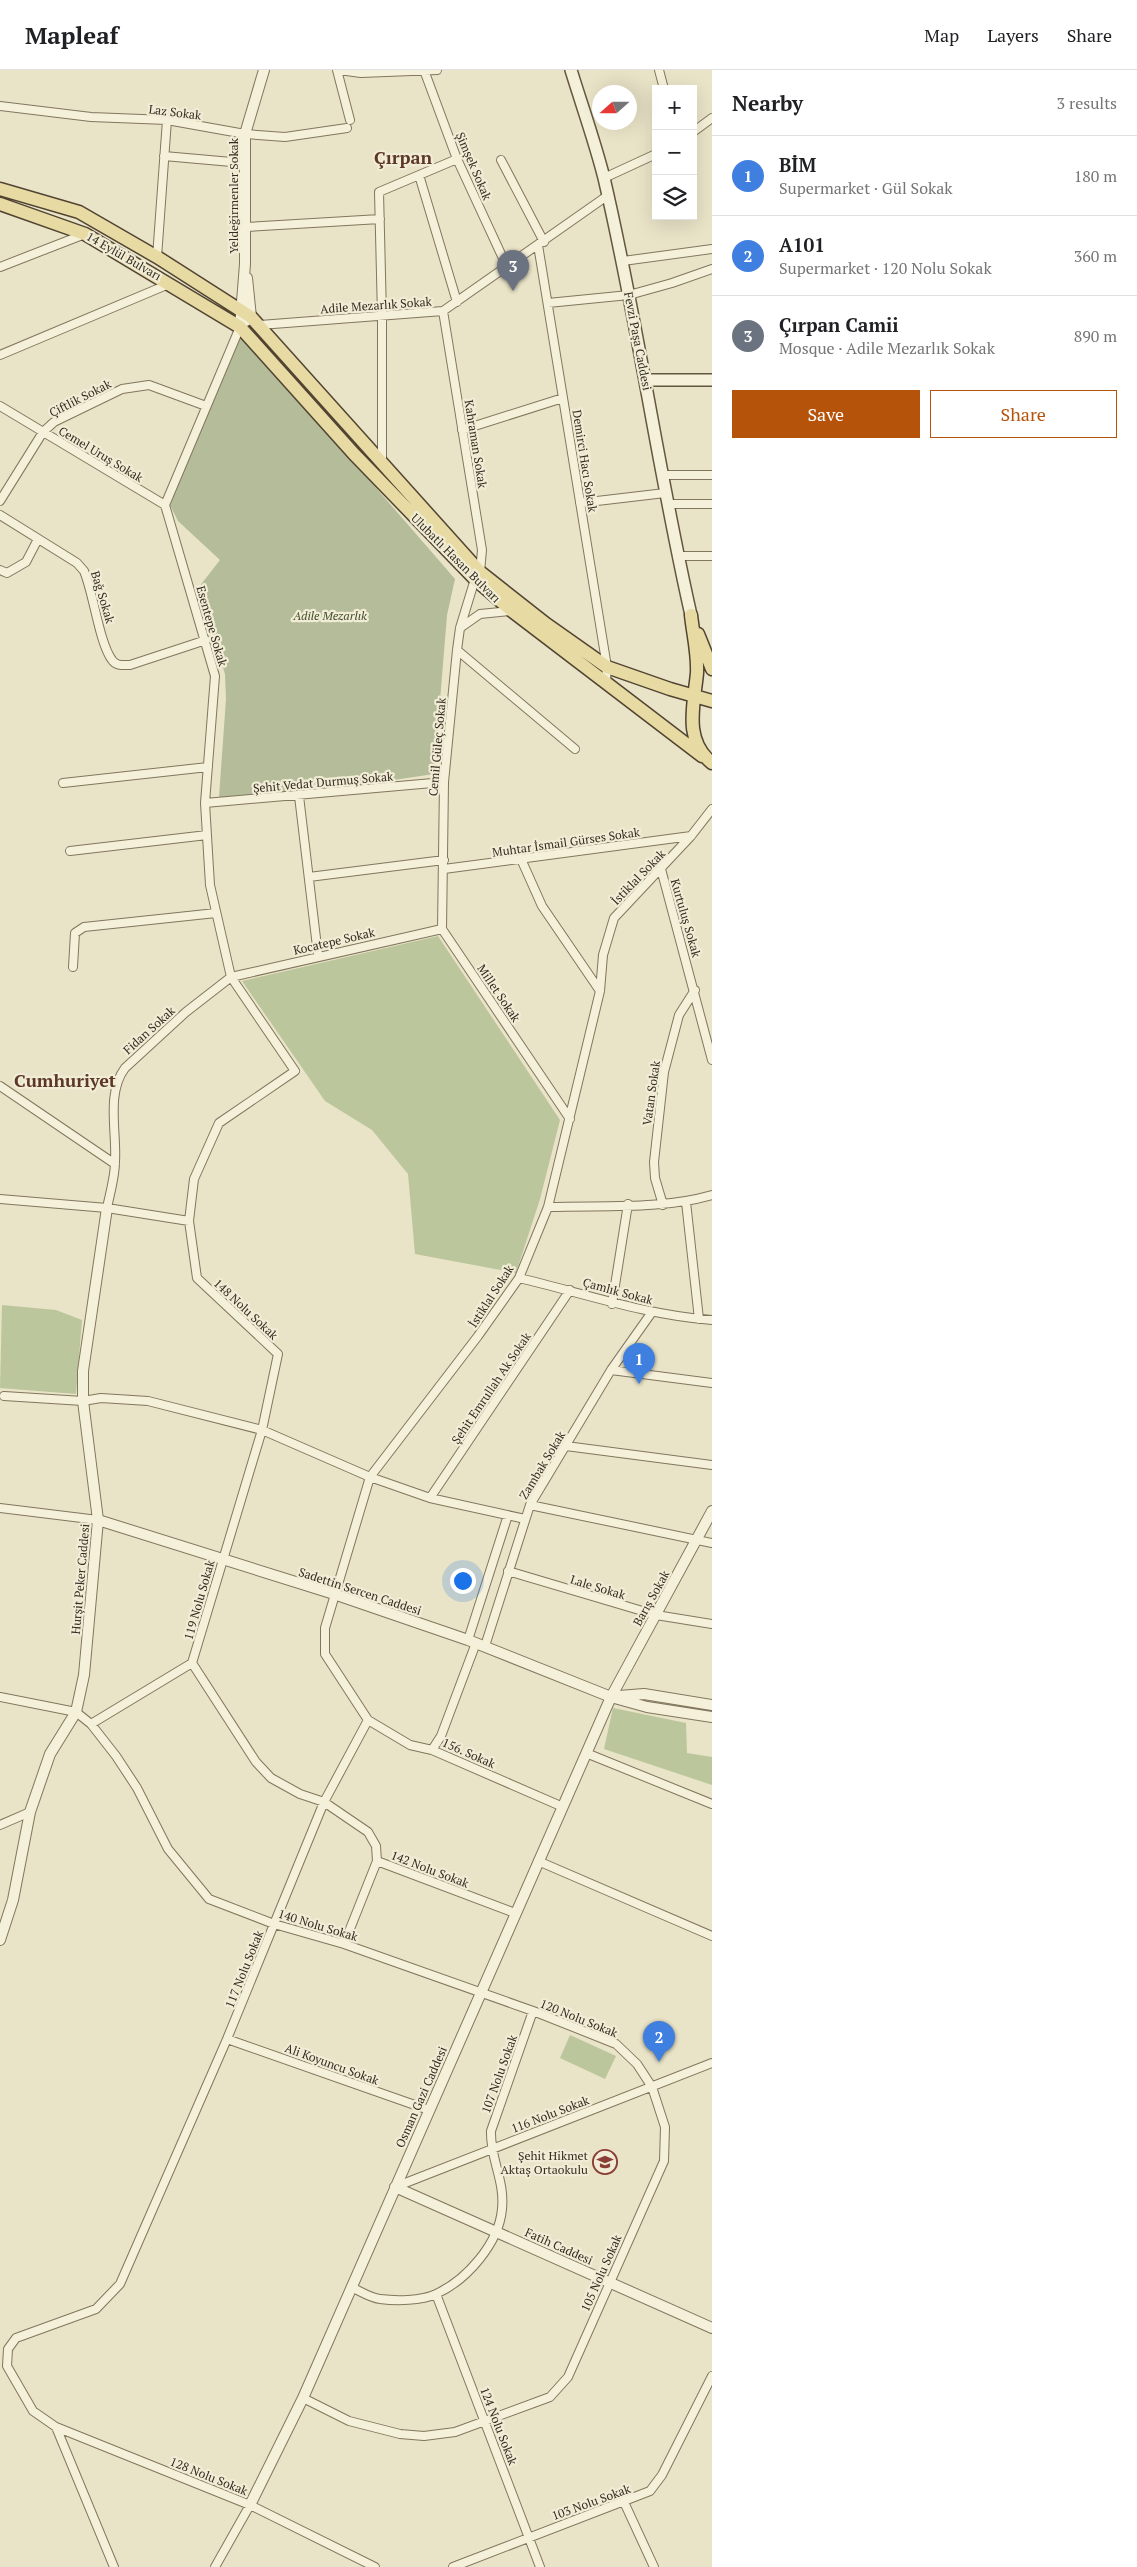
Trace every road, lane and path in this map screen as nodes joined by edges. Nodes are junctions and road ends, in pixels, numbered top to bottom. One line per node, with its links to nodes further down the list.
1 (264, 70): 14 (street, Yeldeğirmenler Sokak)
2 (338, 70): 6 (street); 11 (street)
3 (437, 70): 6 (street)
4 (571, 70): 21 (main road, Fevzi Paşa Caddesi)
5 (659, 70): 7 (street)
6 (424, 71): 17 (street, Şimşek Sokak)
7 (663, 85)
8 (0, 106): 10 (street, Laz Sokak)
9 (712, 118): 13 (street)
10 (167, 120): 14 (street, Laz Sokak); 15 (street)
11 (350, 120)
12 (346, 128): 14 (street, Laz Sokak)
13 (696, 130)
14 (245, 134): 19 (street, Yeldeğirmenler Sokak)
15 (164, 156): 19 (street); 30 (street)
16 (652, 156): 21 (street)
17 (457, 160): 20 (street); 34 (street, Şimşek Sokak)
18 (501, 160): 28 (street, Demirci Hacı Sokak)
19 (243, 163): 26 (street, Yeldeğirmenler Sokak)
20 (418, 176): 25 (street); 38 (street)
21 (604, 178): 23 (main road, Fevzi Paşa Caddesi)
22 (0, 189): 30 (main road, 14 Eylül Bulvarı)
23 (607, 196): 28 (street, Adile Mezarlık Sokak); 31 (main road, Fevzi Paşa Caddesi)
24 (0, 204): 27 (main road, 14 Eylül Bulvarı)
25 (380, 219): 26 (street); 42 (street)
26 (246, 227): 32 (street, Yeldeğirmenler Sokak)
27 (85, 234): 33 (street); 36 (main road, 14 Eylül Bulvarı)
28 (541, 244): 34 (street, Adile Mezarlık Sokak); 39 (street, Demirci Hacı Sokak)
29 (712, 249): 31 (street)
30 (157, 257): 40 (main road, 14 Eylül Bulvarı)
31 (623, 261): 37 (main road, Fevzi Paşa Caddesi)
32 (245, 264): 40 (street, Yeldeğirmenler Sokak); 43 (street, Yeldeğirmenler Sokak)
33 (0, 267)
34 (507, 267): 38 (street, Adile Mezarlık Sokak)
35 (712, 268): 37 (street)
36 (171, 283): 44 (main road, 14 Eylül Bulvarı); 45 (street)
37 (629, 294): 39 (street); 46 (main road, Fevzi Paşa Caddesi)
38 (456, 302): 41 (street, Adile Mezarlık Sokak)
39 (548, 303): 48 (street, Demirci Hacı Sokak)
40 (240, 310): 43 (main road, Ulubatlı Hasan Bulvarı); 44 (street, Yeldeğirmenler Sokak)
41 (443, 312): 42 (street, Adile Mezarlık Sokak); 51 (street, Kahraman Sokak)
42 (382, 316): 43 (street, Adile Mezarlık Sokak); 53 (street)
43 (255, 321): 44 (street); 53 (main road, Ulubatlı Hasan Bulvarı)
44 (240, 327): 50 (street); 66 (main road, Ulubatlı Hasan Bulvarı)
45 (0, 355)
46 (646, 380): 47 (main road); 54 (main road, Fevzi Paşa Caddesi)
47 (712, 380)
48 (564, 398): 51 (street); 58 (street, Demirci Hacı Sokak)
49 (0, 406): 52 (street, Cemel Uruş Sokak)
50 (206, 406): 52 (street, Çiftlik Sokak); 60 (street)
51 (462, 430): 66 (street, Kahraman Sokak)
52 (43, 432): 57 (street, Çiftlik Sokak); 60 (street, Cemel Uruş Sokak)
53 (382, 461): 66 (main road, Ulubatlı Hasan Bulvarı)
54 (662, 475): 55 (street); 56 (main road, Fevzi Paşa Caddesi)
55 (712, 475)
56 (666, 498): 58 (street); 59 (street); 63 (main road, Fevzi Paşa Caddesi)
57 (0, 501)
58 (580, 503): 73 (street, Demirci Hacı Sokak)
59 (712, 504)
60 (165, 505): 70 (street, Esentepe Sokak)
61 (0, 515): 62 (street, Bağ Sokak)
62 (38, 539): 65 (street); 70 (street, Bağ Sokak)
63 (677, 556): 64 (street); 68 (main road, Fevzi Paşa Caddesi)
64 (712, 556)
65 (2, 573)
66 (478, 575): 67 (main road, Ulubatlı Hasan Bulvarı); 69 (street, Cemil Güleç Sokak); 73 (main road, Ulubatlı Hasan Bulvarı)
67 (512, 611): 69 (street); 75 (main road, Ulubatlı Hasan Bulvarı)
68 (691, 615): 72 (main road, Fevzi Paşa Caddesi)
69 (460, 628): 71 (street, Cemil Güleç Sokak)
70 (206, 640): 80 (street, Esentepe Sokak)
71 (457, 650): 78 (street); 81 (street, Cemil Güleç Sokak)
72 (705, 654): 74 (main road, Fevzi Paşa Caddesi); 76 (main road, Fevzi Paşa Caddesi)
73 (607, 667): 75 (street, Demirci Hacı Sokak); 76 (main road, Ulubatlı Hasan Bulvarı)
74 (712, 669)
75 (606, 681): 79 (main road, Ulubatlı Hasan Bulvarı)
76 (692, 696): 77 (main road, Ulubatlı Hasan Bulvarı); 79 (main road, Fevzi Paşa Caddesi)
77 (712, 701)
78 (575, 749)
79 (707, 760)
80 (208, 767): 82 (street); 84 (street, Esentepe Sokak)
81 (444, 782): 83 (street, Şehit Vedat Durmuş Sokak); 90 (street, Cemil Güleç Sokak)
82 (64, 783)
83 (299, 796): 84 (street, Şehit Vedat Durmuş Sokak); 93 (street)
84 (205, 803): 86 (street, Esentepe Sokak)
85 (712, 809): 87 (street, İstiklal Sokak)
86 (207, 835): 88 (street); 94 (street, Esentepe Sokak)
87 (691, 836): 89 (street, Muhtar İsmail Gürses Sokak); 92 (street, İstiklal Sokak)
88 (70, 851)
89 (521, 859): 91 (street, Muhtar İsmail Gürses Sokak); 100 (street)
90 (444, 860): 91 (street, Cemil Güleç Sokak); 93 (street)
91 (444, 869): 95 (street)
92 (661, 869): 99 (street, Kurtuluş Sokak); 100 (street, İstiklal Sokak)
93 (308, 877): 96 (street)
94 (216, 913): 97 (street); 98 (street, Esentepe Sokak)
95 (442, 929): 96 (street, Kocatepe Sokak); 103 (street, Millet Sokak)
96 (318, 956): 98 (street, Kocatepe Sokak)
97 (73, 967)
98 (231, 977): 104 (street, Fidan Sokak); 112 (street, 148 Nolu Sokak)
99 (694, 990): 101 (street, Kurtuluş Sokak); 109 (street, Vatan Sokak)
100 (600, 991): 103 (street, İstiklal Sokak)
101 (712, 1060)
102 (0, 1086): 104 (street)
103 (570, 1119): 110 (street, İstiklal Sokak)
104 (115, 1164): 111 (street, Fidan Sokak)
105 (712, 1195): 107 (street)
106 (0, 1199): 111 (street)
107 (686, 1202): 109 (street); 117 (street)
108 (628, 1204): 109 (street); 110 (street); 115 (street)
109 (663, 1205)
110 (548, 1207): 113 (street, İstiklal Sokak)
111 (106, 1208): 112 (street); 122 (street, Hurşit Peker Caddesi)
112 (189, 1220): 123 (street, 148 Nolu Sokak)
113 (519, 1278): 114 (street, Çamlık Sokak); 126 (street, İstiklal Sokak)
114 (570, 1290): 115 (street, Çamlık Sokak); 127 (street, Şehit Emrullah Ak Sokak)
115 (612, 1304): 116 (street, Çamlık Sokak)
116 (652, 1312): 117 (street, Çamlık Sokak); 119 (street, Zambak Sokak)
117 (699, 1319): 118 (street, Çamlık Sokak)
118 (712, 1320)
119 (611, 1370): 120 (street); 124 (street, Zambak Sokak)
120 (712, 1383)
121 (4, 1396): 122 (street)
122 (83, 1401): 123 (street); 133 (street, Hurşit Peker Caddesi)
123 (262, 1430): 126 (street); 136 (street, 119 Nolu Sokak)
124 (566, 1446): 125 (street); 128 (street, Zambak Sokak)
125 (712, 1465)
126 (370, 1478): 127 (street); 138 (street)
127 (430, 1498): 131 (street)
128 (530, 1505): 132 (street, Zambak Sokak); 134 (street)
129 (0, 1508): 133 (street)
130 (712, 1511): 134 (street, Barış Sokak)
131 (508, 1515): 132 (street); 141 (street)
132 (525, 1519): 137 (street, Zambak Sokak)
133 (98, 1520): 136 (street, Sadettin Sercen Caddesi); 146 (street, Hurşit Peker Caddesi)
134 (697, 1542): 135 (street); 139 (street, Barış Sokak)
135 (712, 1543)
136 (223, 1559): 138 (street, Sadettin Sercen Caddesi); 142 (street, 119 Nolu Sokak)
137 (508, 1572): 139 (street, Lale Sokak); 141 (street, Zambak Sokak)
138 (334, 1594): 141 (street, Sadettin Sercen Caddesi); 148 (street)
139 (656, 1615): 140 (street, Lale Sokak); 144 (street, Barış Sokak)
140 (712, 1624)
141 (477, 1643): 144 (street, Sadettin Sercen Caddesi); 150 (street)
142 (192, 1663): 149 (street); 152 (street, 142 Nolu Sokak)
143 (0, 1697): 146 (street)
144 (611, 1697): 145 (street, Sadettin Sercen Caddesi); 147 (street, Sadettin Sercen Caddesi); 151 (street, Osman Gazi Caddesi)
145 (712, 1705)
146 (76, 1712): 149 (street, 140 Nolu Sokak); 155 (street, Hurşit Peker Caddesi)
147 (712, 1717)
148 (368, 1720): 150 (street, 156. Sokak); 152 (street, 117 Nolu Sokak)
149 (91, 1724): 160 (street, 140 Nolu Sokak)
150 (432, 1750): 154 (street, 156. Sokak)
151 (586, 1753): 153 (street); 154 (street, Osman Gazi Caddesi)
152 (324, 1802): 157 (street, 142 Nolu Sokak); 160 (street, 117 Nolu Sokak)
153 (712, 1804)
154 (562, 1806): 158 (street, Osman Gazi Caddesi)
155 (30, 1812): 156 (street); 162 (street, Hurşit Peker Caddesi)
156 (0, 1825)
157 (377, 1861): 159 (street, 142 Nolu Sokak); 163 (street)
158 (538, 1861): 159 (street, Osman Gazi Caddesi); 161 (street)
159 (516, 1914): 164 (street, Osman Gazi Caddesi)
160 (274, 1924): 163 (street, 140 Nolu Sokak); 166 (street, 117 Nolu Sokak)
161 (712, 1936)
162 (0, 1940)
163 (344, 1944): 164 (street, 140 Nolu Sokak)
164 (480, 1993): 165 (street, 120 Nolu Sokak); 169 (street, Osman Gazi Caddesi)
165 (533, 2011): 168 (street, 120 Nolu Sokak); 170 (street, 107 Nolu Sokak)
166 (227, 2039): 169 (street, Ali Koyuncu Sokak); 179 (street, 117 Nolu Sokak)
167 (712, 2063): 168 (street, 116 Nolu Sokak)
168 (652, 2087): 170 (street, 116 Nolu Sokak); 173 (street, 105 Nolu Sokak)
169 (429, 2110): 171 (street, Osman Gazi Caddesi)
170 (491, 2149): 171 (street, 116 Nolu Sokak); 172 (street, 107 Nolu Sokak)
171 (395, 2187): 172 (street, Fatih Caddesi); 174 (street, Osman Gazi Caddesi)
172 (497, 2233): 173 (street, Fatih Caddesi); 175 (street)
173 (609, 2282): 176 (street, Fatih Caddesi); 180 (street, 105 Nolu Sokak)
174 (351, 2287): 175 (street); 178 (street, Osman Gazi Caddesi)
175 (436, 2294): 180 (street, 124 Nolu Sokak)
176 (712, 2328)
177 (712, 2376): 182 (street, 103 Nolu Sokak)
178 (303, 2398): 180 (street, 105 Nolu Sokak); 183 (street, Osman Gazi Caddesi)
179 (33, 2411): 181 (street, 128 Nolu Sokak)
180 (486, 2422): 184 (street, 124 Nolu Sokak)
181 (56, 2427): 183 (street, 128 Nolu Sokak); 185 (street)
182 (624, 2502): 184 (street, 103 Nolu Sokak); 190 (street)
183 (250, 2505): 186 (street); 187 (street, 128 Nolu Sokak)
184 (528, 2536): 188 (street); 189 (street, 124 Nolu Sokak)
185 (114, 2567)
186 (215, 2567)
187 (375, 2567)
188 (453, 2567)
189 (540, 2567)
190 (654, 2567)

